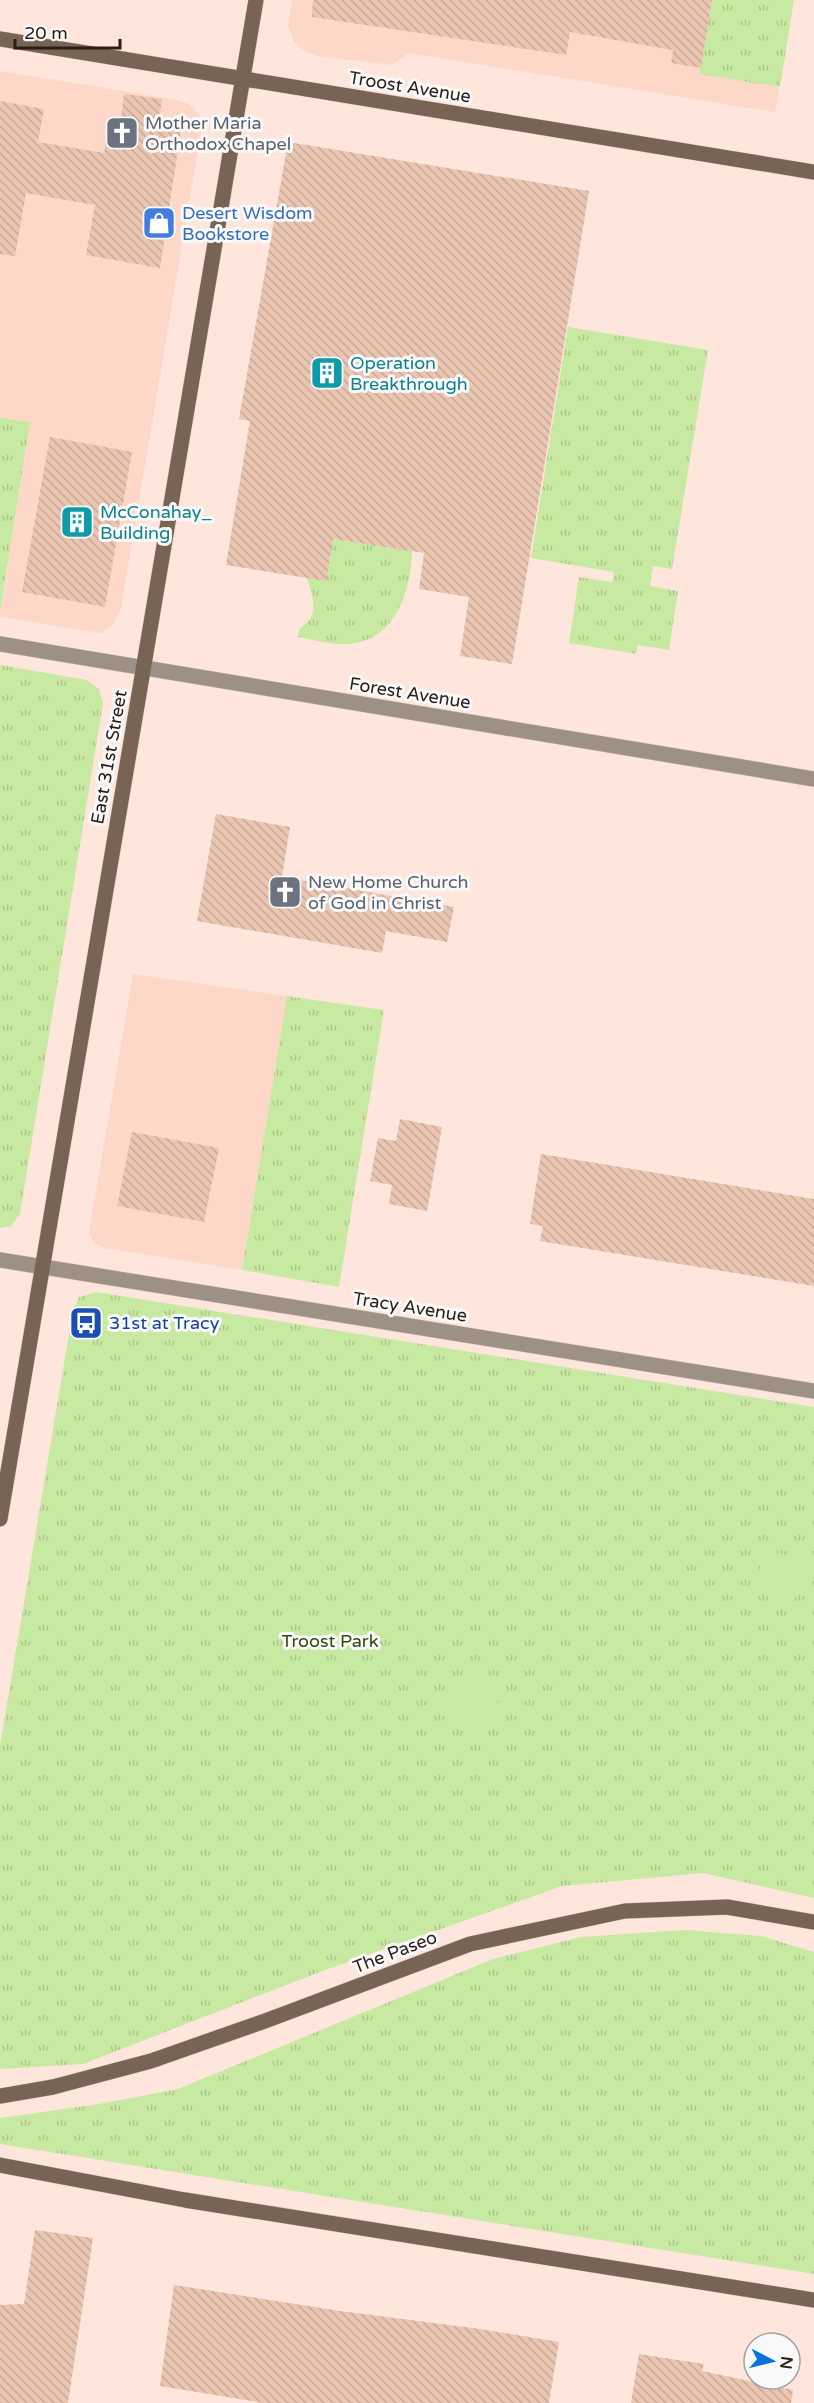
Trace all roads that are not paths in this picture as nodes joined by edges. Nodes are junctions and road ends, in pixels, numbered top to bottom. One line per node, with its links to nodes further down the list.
1 (256, 0): 3 (main road, East 31st Street)
2 (0, 39): 3 (main road, Troost Avenue)
3 (242, 80): 4 (main road, Troost Avenue); 6 (main road, East 31st Street)
4 (814, 172)
5 (0, 644): 6 (street, Forest Avenue)
6 (144, 669): 7 (street, Forest Avenue); 9 (main road, East 31st Street)
7 (814, 779)
8 (0, 1260): 9 (street, Tracy Avenue)
9 (43, 1267): 10 (street, Tracy Avenue); 11 (main road, East 31st Street)
10 (814, 1391)
11 (0, 1520)
12 (814, 1922): 13 (main road, The Paseo)
13 (0, 2096)
14 (0, 2165): 15 (main road)
15 (814, 2300)

